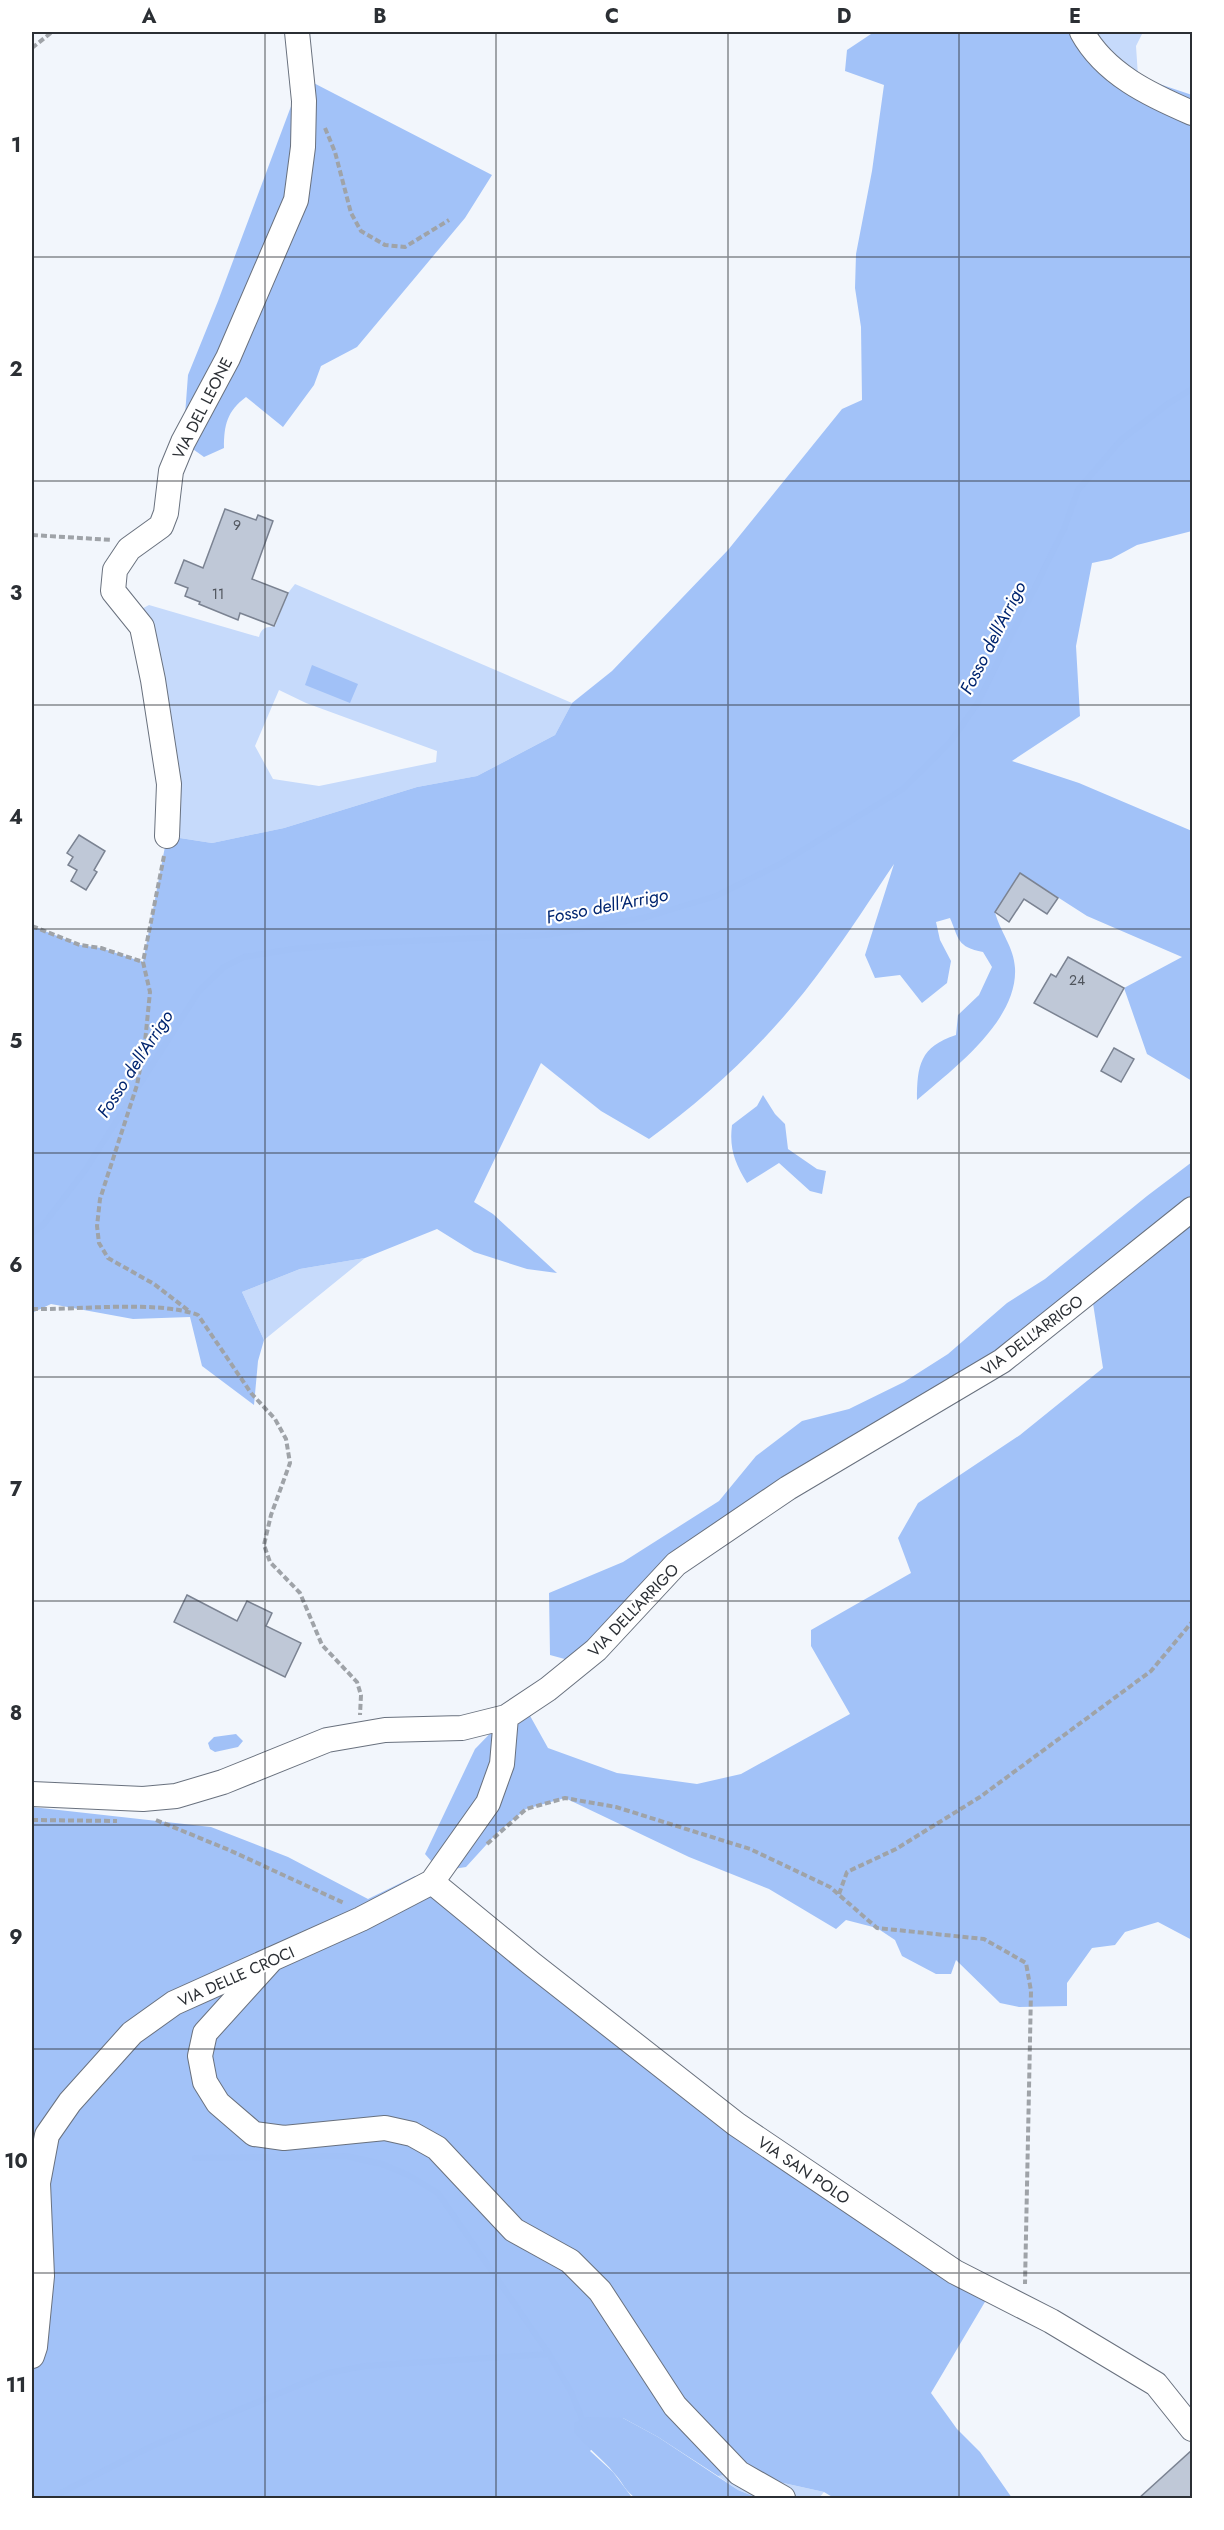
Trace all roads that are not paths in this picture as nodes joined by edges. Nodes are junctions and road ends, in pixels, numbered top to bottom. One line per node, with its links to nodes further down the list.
1 (297, 32): 4 (street, VIA DEL LEONE)
2 (1082, 32): 3 (street)
3 (1192, 113)
4 (167, 836)
5 (1192, 1209): 6 (street, VIA DELL'ARRIGO)
6 (506, 1717): 7 (street, VIA DELL'ARRIGO); 8 (street, VIA DELLE CROCI)
7 (32, 1794)
8 (432, 1882): 9 (street, VIA DELLE CROCI); 11 (street, VIA SAN POLO)
9 (272, 1959): 10 (street, VIA DELLE CROCI); 12 (street)
10 (32, 2356)
11 (1192, 2429)
12 (783, 2499)

